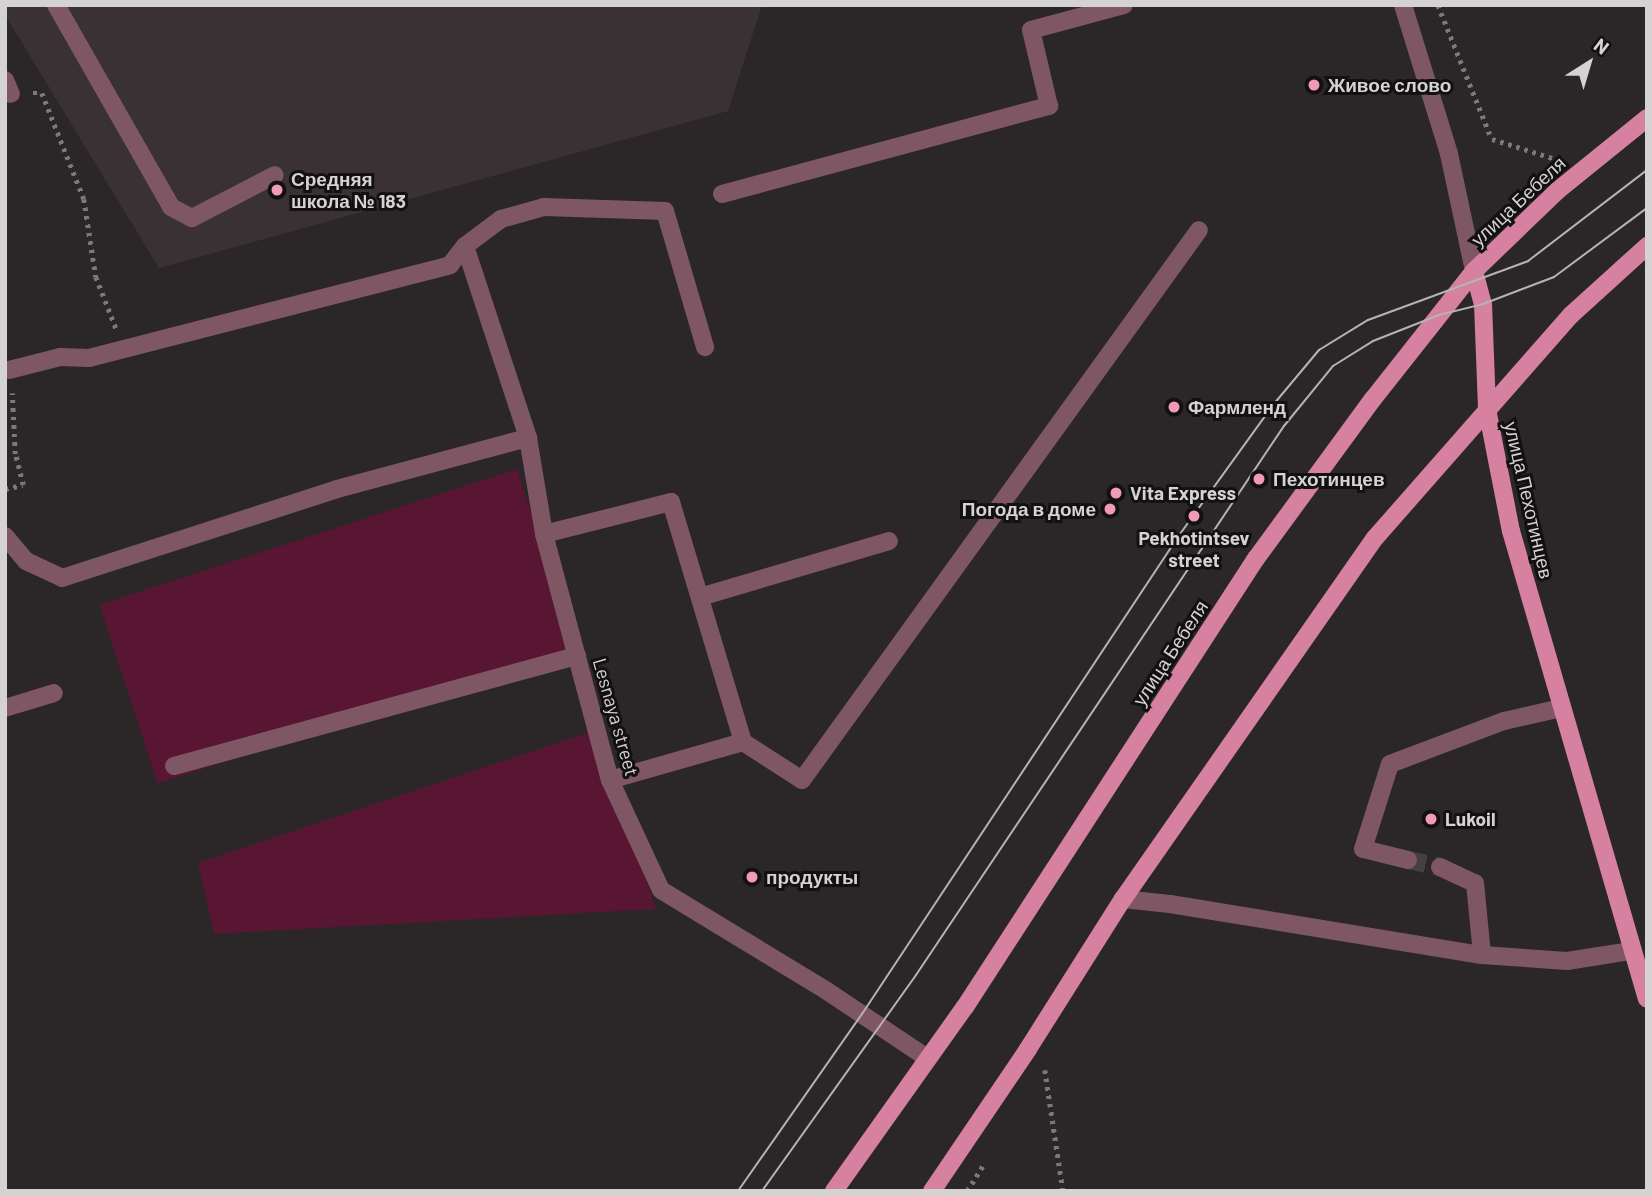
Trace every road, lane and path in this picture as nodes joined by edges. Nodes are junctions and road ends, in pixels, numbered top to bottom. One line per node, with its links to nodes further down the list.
1 (55, 5): 8 (street)
2 (1124, 5): 9 (street)
3 (1403, 5): 13 (street, улица Пехотинцев)
4 (1438, 5): 7 (path)
5 (8, 87): 15 (path)
6 (1647, 118): 13 (main road, улица Бебеля)
7 (1556, 159)
8 (275, 175)
9 (722, 194)
10 (1199, 230): 28 (street)
11 (465, 246): 14 (street); 15 (street); 18 (street, Lesnaya street)
12 (1647, 246): 17 (main road)
13 (1474, 271): 17 (main road, улица Пехотинцев); 37 (main road, улица Бебеля)
14 (705, 346)
15 (125, 349): 16 (street)
16 (9, 370): 19 (path)
17 (1487, 409): 27 (main road, улица Пехотинцев); 33 (main road)
18 (528, 438): 20 (street, Lesnaya street); 21 (street)
19 (5, 489)
20 (544, 534): 23 (street); 24 (street, Lesnaya street)
21 (5, 536)
22 (889, 541): 23 (street)
23 (700, 597): 28 (street)
24 (577, 656): 29 (street); 30 (street, Lesnaya street)
25 (54, 693): 26 (street)
26 (5, 708)
27 (1561, 708): 31 (street); 34 (main road, улица Пехотинцев)
28 (743, 742): 30 (street)
29 (174, 766)
30 (610, 780): 37 (street, Lesnaya street)
31 (1408, 860)
32 (1440, 867): 35 (street)
33 (1123, 900): 35 (street); 40 (main road)
34 (1631, 951): 35 (street); 36 (main road, улица Пехотинцев)
35 (1482, 955)
36 (1647, 999)
37 (928, 1058): 39 (main road, улица Бебеля)
38 (1045, 1070): 41 (path)
39 (834, 1191)
40 (932, 1191)
41 (1063, 1191)

